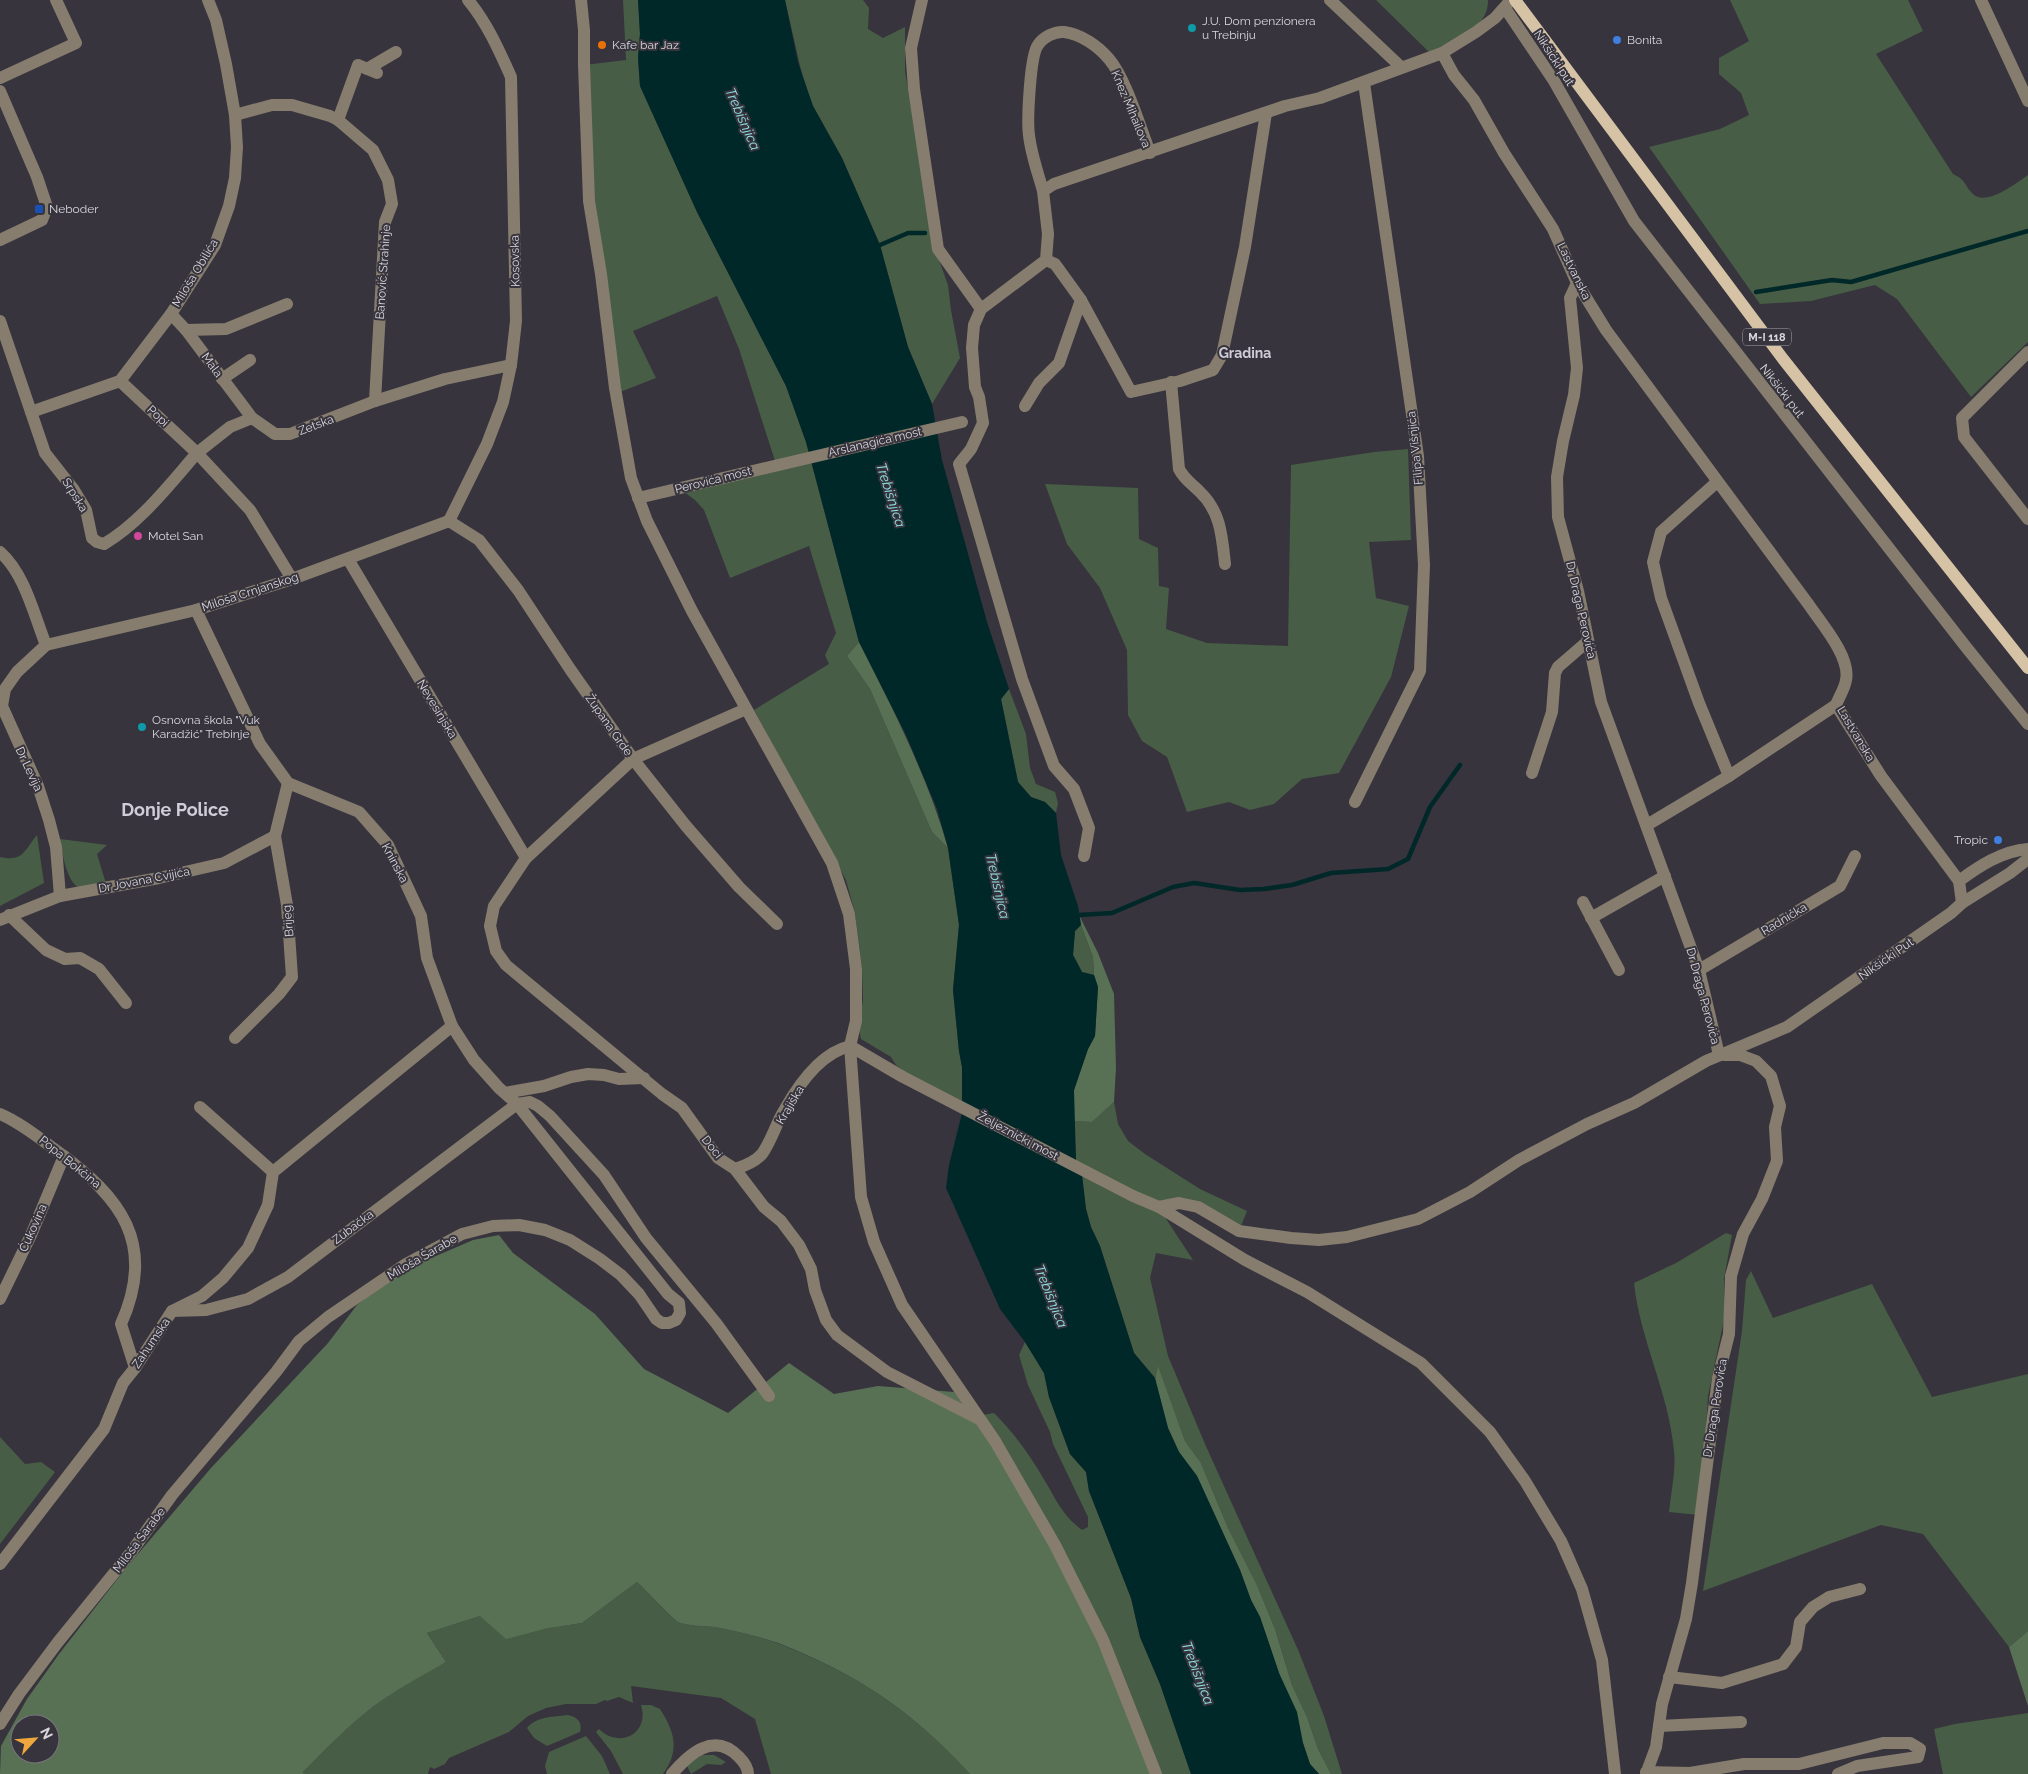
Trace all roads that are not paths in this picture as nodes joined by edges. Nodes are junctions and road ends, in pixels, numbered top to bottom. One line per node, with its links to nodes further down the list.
1 (56, 0): 12 (street)
2 (208, 0): 17 (street, Miloša Obilića)
3 (468, 0): 32 (street, Kosovska)
4 (581, 0): 44 (street)
5 (922, 0): 26 (street)
6 (1330, 0): 11 (street)
7 (1981, 0): 15 (street)
8 (1510, 3): 10 (street, Knez Mihailova); 54 (main road, Nikšićki put / M-I 118); 58 (street, Nikšićki put)
9 (396, 52): 18 (street)
10 (1442, 52): 11 (street, Knez Mihailova); 23 (street, Lastvanska)
11 (1401, 67): 13 (street, Knez Mihailova)
12 (0, 78)
13 (1364, 83): 16 (street, Knez Mihailova); 63 (street, Filipa Višnjića)
14 (0, 91): 21 (street)
15 (2028, 100)
16 (1266, 113): 19 (street, Knez Mihailova); 35 (street)
17 (235, 115): 18 (street, Banović Strahinje); 27 (street, Miloša Obilića)
18 (338, 120): 36 (street, Banović Strahinje)
19 (1150, 153): 20 (street, Knez Mihailova); 20 (street, Knez Mihailova)
20 (1043, 191): 22 (street, Knez Mihailova)
21 (0, 240)
22 (1046, 260): 24 (street); 26 (street)
23 (1577, 283): 43 (street, Lastvanska); 52 (street, Dr Draga Perovića)
24 (1081, 300): 35 (street); 37 (street)
25 (287, 304): 29 (street)
26 (981, 309): 67 (street)
27 (171, 314): 29 (street, Mala); 34 (street, Miloša Obilića)
28 (0, 320): 38 (street, Srpska)
29 (186, 330): 33 (street, Mala)
30 (2028, 352): 45 (street)
31 (250, 360): 33 (street)
32 (511, 365): 36 (street, Zetska); 46 (street, Kosovska)
33 (222, 379): 39 (street, Mala)
34 (120, 381): 38 (street); 41 (street, Popi)
35 (1171, 382): 49 (street)
36 (375, 401): 39 (street, Zetska)
37 (1025, 406)
38 (31, 412): 41 (street, Srpska)
39 (252, 418): 41 (street)
40 (962, 422): 42 (street, Arslanagića most)
41 (197, 453): 50 (street)
42 (789, 462): 44 (street, Perovića most)
43 (1717, 482): 56 (street, Lastvanska); 61 (street)
44 (638, 498): 57 (street)
45 (2028, 519)
46 (449, 521): 48 (street, Miloša Crnjanskog); 59 (street, Župana Grde)
47 (0, 552): 53 (street)
48 (348, 559): 50 (street, Miloša Crnjanskog); 69 (street, Nevesinjska)
49 (1225, 564)
50 (292, 579): 51 (street, Miloša Crnjanskog)
51 (196, 610): 53 (street, Miloša Crnjanskog); 62 (street)
52 (1588, 641): 60 (street); 64 (street, Dr Draga Perovića)
53 (46, 645): 55 (street, Dr Levija)
54 (2028, 668)
55 (5, 679): 73 (street, Dr Levija)
56 (1836, 705): 61 (street); 72 (street, Lastvanska)
57 (746, 709): 59 (street, Doci); 84 (street)
58 (2028, 724)
59 (633, 759): 69 (street, Doci); 78 (street, Župana Grde)
60 (1532, 774)
61 (1729, 776): 64 (street)
62 (288, 783): 65 (street, Brijeg); 82 (street, Kninska)
63 (1355, 802)
64 (1647, 825): 71 (street, Dr Draga Perovića)
65 (275, 836): 73 (street, Dr Jovana Cvijića); 83 (street, Brijeg)
66 (2028, 849): 72 (street)
67 (1084, 856)
68 (1856, 856): 80 (street, Radnička)
69 (526, 858): 86 (street, Doci)
70 (2028, 859): 75 (street, Nikšićki Put)
71 (1665, 876): 77 (street); 80 (street, Dr Draga Perovića)
72 (1959, 881): 75 (street)
73 (60, 896): 76 (street, Dr Jovana Cvijića)
74 (1583, 902): 77 (street)
75 (1962, 903): 85 (street, Nikšićki Put)
76 (5, 918): 81 (street, Dr Jovana Cvijića)
77 (1591, 918): 79 (street)
78 (777, 924)
79 (1619, 970)
80 (1699, 970): 85 (street, Dr Draga Perovića)
81 (126, 1002)
82 (452, 1026): 87 (street, Kninska); 93 (street)
83 (235, 1038)
84 (850, 1046): 92 (street, Krajiška); 94 (street, Željeznički most); 99 (street)
85 (1719, 1054): 94 (street, Nikšićki Put); 102 (street, Dr Draga Perovića)
86 (644, 1078): 87 (street); 92 (street, Doci)
87 (505, 1093): 88 (street, Kninska)
88 (517, 1104): 96 (street, Zubačka); 98 (street); 104 (street, Miloša Šarabe)
89 (200, 1107): 93 (street)
90 (0, 1114): 91 (street, Popa Bokčina)
91 (64, 1156): 95 (street, Ćukovina); 97 (street, Popa Bokčina)
92 (735, 1169): 99 (street, Doci)
93 (273, 1172): 96 (street, Zahumska)
94 (1159, 1207): 110 (street, Željeznički most)
95 (0, 1299)
96 (172, 1311): 97 (street, Zahumska)
97 (135, 1368): 100 (street, Zahumska)
98 (769, 1396)
99 (979, 1419): 109 (street)
100 (0, 1564)
101 (1860, 1590): 102 (street)
102 (1669, 1677): 105 (street, Dr Draga Perovića)
103 (1741, 1722): 105 (street)
104 (0, 1724)
105 (1659, 1726): 106 (street, Dr Draga Perovića)
106 (1646, 1773): 111 (street, Dr Draga Perovića)
107 (672, 1774): 108 (street)
108 (748, 1774)
109 (1156, 1774)
110 (1615, 1774)
111 (1838, 1774)

